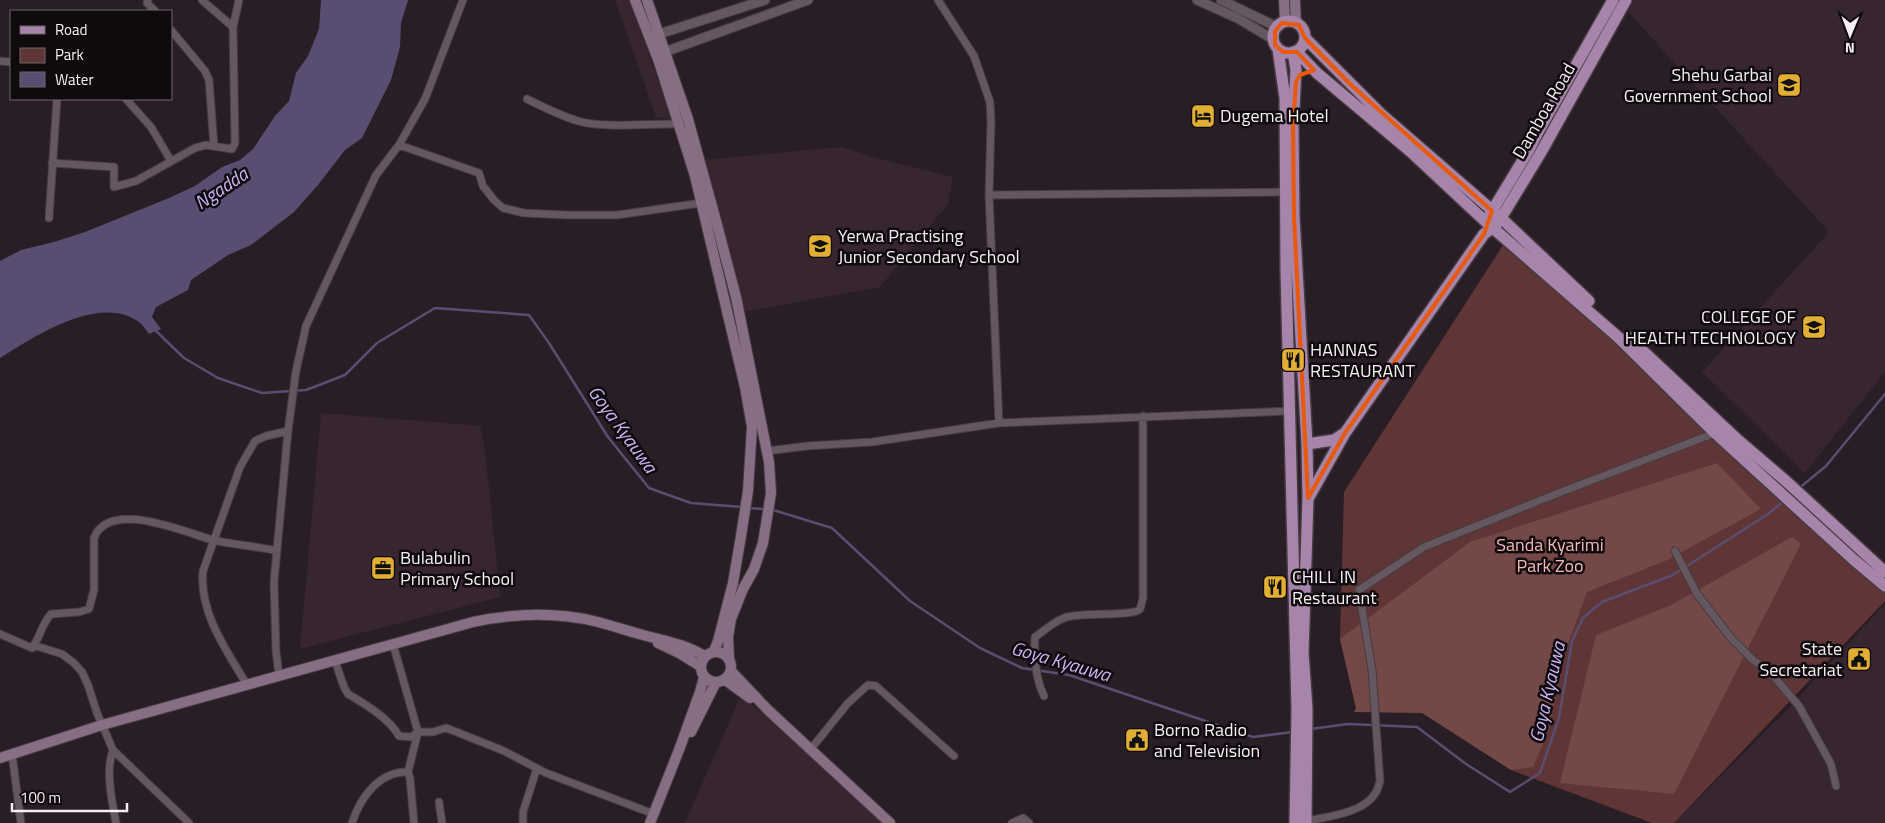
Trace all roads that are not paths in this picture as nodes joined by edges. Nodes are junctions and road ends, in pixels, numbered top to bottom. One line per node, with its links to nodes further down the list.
1 (148, 0): 16 (street)
2 (202, 0): 18 (street)
3 (239, 0): 18 (street)
4 (463, 0): 31 (street)
5 (635, 0): 20 (main road)
6 (647, 0): 20 (main road)
7 (765, 0): 20 (street)
8 (808, 0): 24 (street)
9 (938, 0): 36 (street)
10 (1197, 0): 22 (street)
11 (1221, 0): 17 (street)
12 (1284, 0): 17 (main road)
13 (1295, 0): 17 (main road)
14 (1613, 0): 39 (main road, Damboa Road)
15 (1626, 0): 39 (main road, Damboa Road)
16 (154, 10)
17 (1286, 24): 21 (main road); 22 (main road)
18 (233, 26): 32 (street)
19 (172, 31): 32 (street)
20 (654, 36): 24 (main road)
21 (1305, 38): 23 (main road); 39 (main road)
22 (1276, 44): 23 (main road); 35 (main road)
23 (1295, 52): 25 (main road); 26 (main road)
24 (661, 54): 30 (main road); 47 (main road)
25 (1317, 74): 26 (main road); 39 (main road)
26 (1296, 82): 46 (main road)
27 (527, 99): 30 (street)
28 (57, 100): 34 (street)
29 (127, 100): 33 (street)
30 (680, 124): 37 (main road)
31 (399, 145): 37 (street); 43 (street)
32 (214, 146): 33 (street)
33 (171, 161): 34 (street)
34 (52, 163): 38 (street)
35 (1284, 192): 36 (street); 40 (main road)
36 (989, 195): 42 (street)
37 (701, 203): 60 (main road)
38 (49, 218)
39 (1491, 223): 44 (main road, Damboa Road); 45 (main road); 49 (main road)
40 (1290, 411): 41 (street); 65 (main road)
41 (1143, 416): 42 (street); 64 (street)
42 (999, 423): 47 (street)
43 (288, 431): 50 (street); 51 (street)
44 (1345, 433): 46 (main road); 48 (main road, Damboa Road)
45 (1715, 433): 49 (main road); 79 (street)
46 (1307, 444): 48 (main road)
47 (767, 451): 58 (main road)
48 (1308, 498): 65 (main road)
49 (1822, 521): 53 (main road); 54 (main road)
50 (215, 540): 51 (street); 57 (street); 63 (street)
51 (277, 551): 61 (street)
52 (1676, 554): 76 (street)
53 (1885, 572)
54 (1885, 586)
55 (0, 634): 57 (street)
56 (394, 644): 59 (main road); 60 (main road); 67 (street)
57 (32, 648): 66 (street)
58 (729, 658): 60 (main road); 62 (main road)
59 (335, 661): 61 (main road); 67 (street)
60 (705, 663): 62 (main road); 69 (main road)
61 (279, 676): 63 (main road)
62 (724, 677): 69 (main road); 70 (main road)
63 (247, 685): 66 (main road)
64 (1044, 696)
65 (1302, 709): 79 (main road)
66 (102, 725): 68 (street); 71 (main road)
67 (418, 732): 74 (street); 75 (street)
68 (113, 750): 81 (street); 82 (street)
69 (679, 750): 78 (main road)
70 (810, 750): 72 (street); 87 (main road)
71 (12, 754): 73 (main road); 80 (street)
72 (954, 756)
73 (0, 758)
74 (537, 768): 78 (street); 86 (street)
75 (408, 772): 83 (street); 84 (street)
76 (1836, 786)
77 (440, 802): 85 (street)
78 (652, 818)
79 (1303, 822)
80 (21, 823)
81 (116, 823)
82 (189, 823)
83 (352, 823)
84 (414, 823)
85 (442, 823)
86 (524, 823)
87 (890, 823)
88 (1012, 823): 89 (street)
89 (1029, 823)

